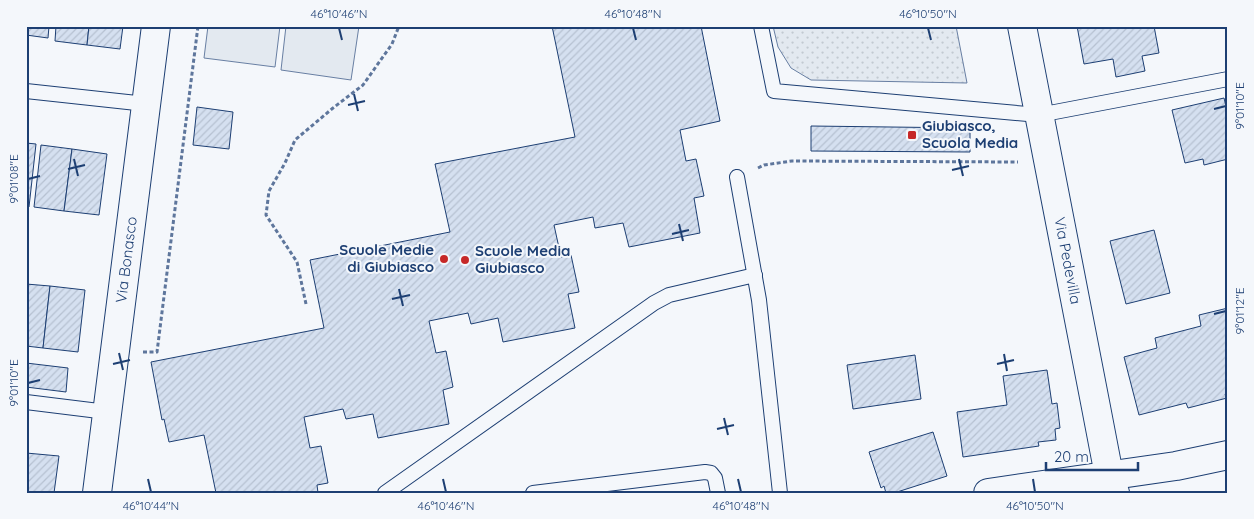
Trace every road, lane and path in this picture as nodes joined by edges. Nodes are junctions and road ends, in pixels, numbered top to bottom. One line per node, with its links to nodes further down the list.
1 (156, 26): 8 (street, Via Bonasco)
2 (198, 26): 14 (path)
3 (399, 26): 13 (path)
4 (761, 26): 9 (lane)
5 (1022, 26): 9 (street, Via Pedevilla)
6 (1228, 79): 9 (lane)
7 (26, 91): 8 (lane)
8 (146, 104): 14 (street, Via Bonasco)
9 (1039, 115): 10 (street, Via Pedevilla)
10 (1048, 162): 11 (path); 18 (street, Via Pedevilla)
11 (737, 177): 12 (lane)
12 (755, 275): 20 (lane); 23 (lane)
13 (306, 304)
14 (115, 350): 16 (street, Via Bonasco)
15 (26, 402): 16 (lane)
16 (107, 412): 19 (street, Via Bonasco)
17 (1228, 455): 18 (street)
18 (1112, 484): 24 (street)
19 (97, 493)
20 (385, 493)
21 (533, 493): 22 (lane)
22 (718, 493)
23 (780, 493)
24 (988, 493)

